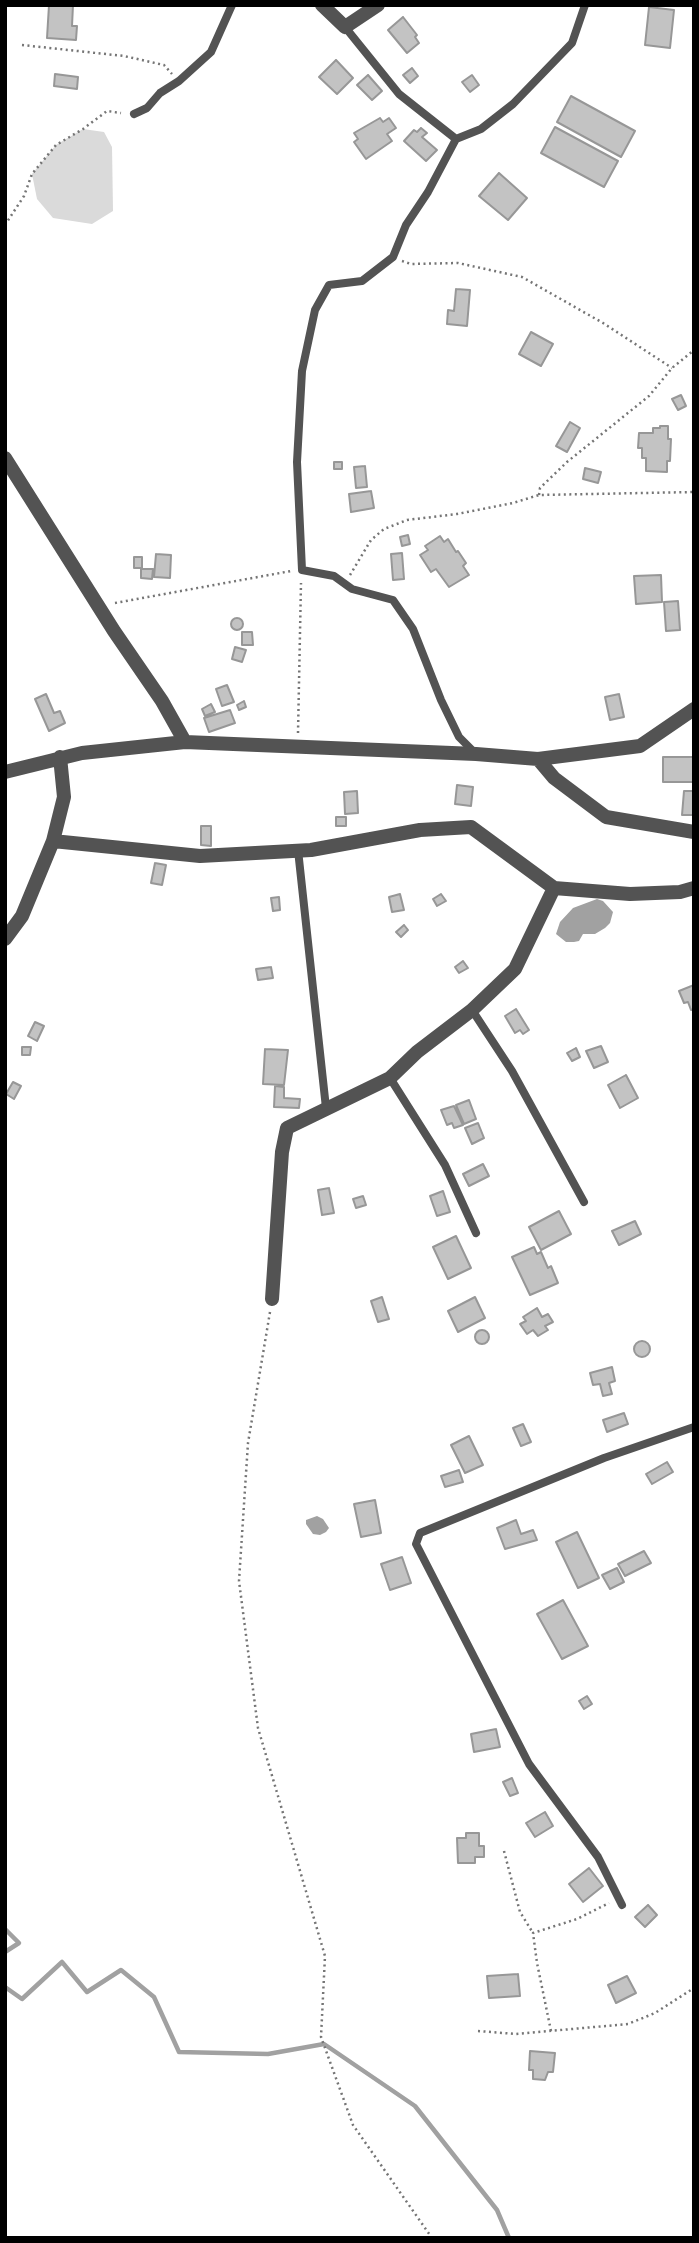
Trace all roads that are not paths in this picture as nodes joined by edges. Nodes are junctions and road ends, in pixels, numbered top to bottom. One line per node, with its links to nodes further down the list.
1 (232, 5): 6 (lane)
2 (322, 5): 5 (street)
3 (378, 5): 5 (street)
4 (585, 5): 7 (lane)
5 (345, 27): 7 (lane)
6 (134, 114)
7 (456, 139): 11 (lane)
8 (5, 458): 10 (street)
9 (694, 709): 13 (street)
10 (185, 742): 11 (street); 12 (street)
11 (475, 754): 13 (street)
12 (60, 757): 14 (street); 16 (street)
13 (538, 759): 15 (street)
14 (5, 772)
15 (694, 832)
16 (52, 841): 17 (street); 20 (street)
17 (298, 850): 18 (street); 23 (lane)
18 (554, 888): 19 (street); 21 (street)
19 (694, 888)
20 (5, 939)
21 (472, 1010): 22 (street); 24 (lane)
22 (390, 1078): 23 (street); 25 (lane)
23 (326, 1108): 26 (street)
24 (584, 1202)
25 (475, 1233)
26 (272, 1299)
27 (694, 1427): 28 (lane)
28 (620, 1902)

